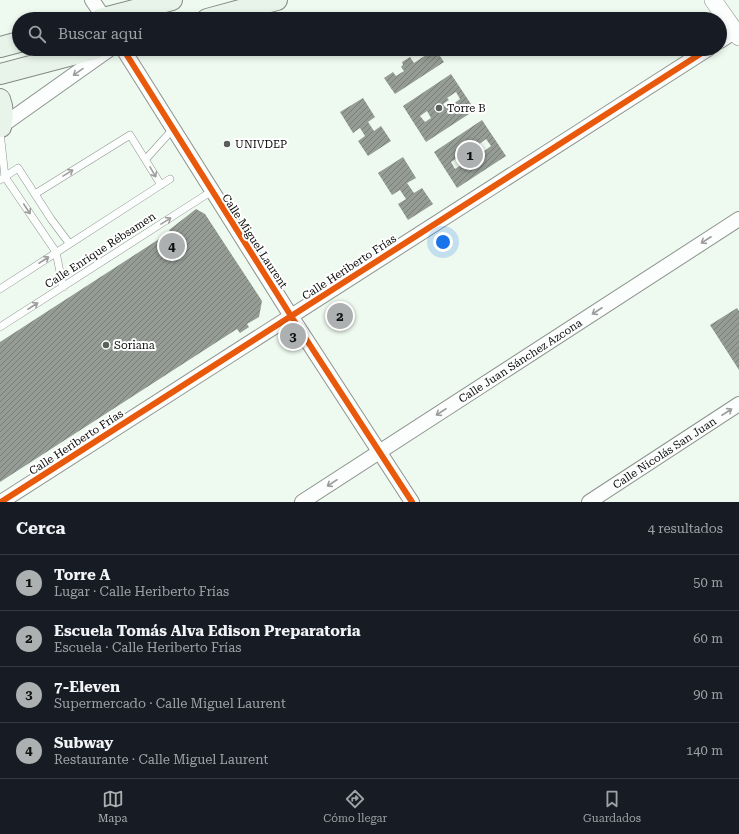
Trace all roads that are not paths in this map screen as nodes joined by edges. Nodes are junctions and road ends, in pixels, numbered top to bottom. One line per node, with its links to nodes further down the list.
1 (92, 0): 5 (street)
2 (172, 0): 6 (main road)
3 (278, 0): 7 (main road)
4 (713, 0): 8 (street)
5 (99, 12)
6 (128, 12)
7 (233, 12)
8 (722, 12)
9 (727, 18): 10 (street)
10 (738, 33): 11 (street)
11 (727, 38)
12 (12, 44): 13 (main road)
13 (0, 47)
14 (68, 56): 18 (main road)
15 (100, 56): 20 (street, one-way to 20)
16 (127, 56): 21 (street, Calle Miguel Laurent)
17 (697, 56): 33 (street, Calle Heriberto Frías)
18 (0, 74)
19 (0, 99): 20 (main road)
20 (0, 129): 23 (lane)
21 (173, 129): 22 (lane); 26 (street, Calle Miguel Laurent)
22 (146, 159): 25 (lane, one-way to 25); 27 (lane, one-way to 22)
23 (2, 178): 27 (lane); 30 (lane, one-way to 30)
24 (170, 179): 25 (lane)
25 (160, 185): 29 (lane)
26 (212, 191): 31 (lane, Calle Enrique Rébsamen, one-way to 26); 33 (street, Calle Miguel Laurent)
27 (35, 194): 29 (lane)
28 (739, 219): 36 (street, Calle Juan Sánchez Azcona, one-way to 36)
29 (69, 243): 30 (lane)
30 (56, 252): 31 (lane); 32 (lane, one-way to 30)
31 (63, 287): 34 (lane, Calle Enrique Rébsamen, one-way to 31)
32 (0, 289)
33 (292, 316): 36 (street, Calle Miguel Laurent); 37 (street, Calle Heriberto Frías)
34 (0, 327)
35 (739, 404): 40 (street, Calle Nicolás San Juan, one-way to 35)
36 (379, 452): 38 (street, Calle Juan Sánchez Azcona, one-way to 38); 39 (street, Calle Miguel Laurent)
37 (1, 502)
38 (302, 502)
39 (412, 502)
40 (589, 502)

